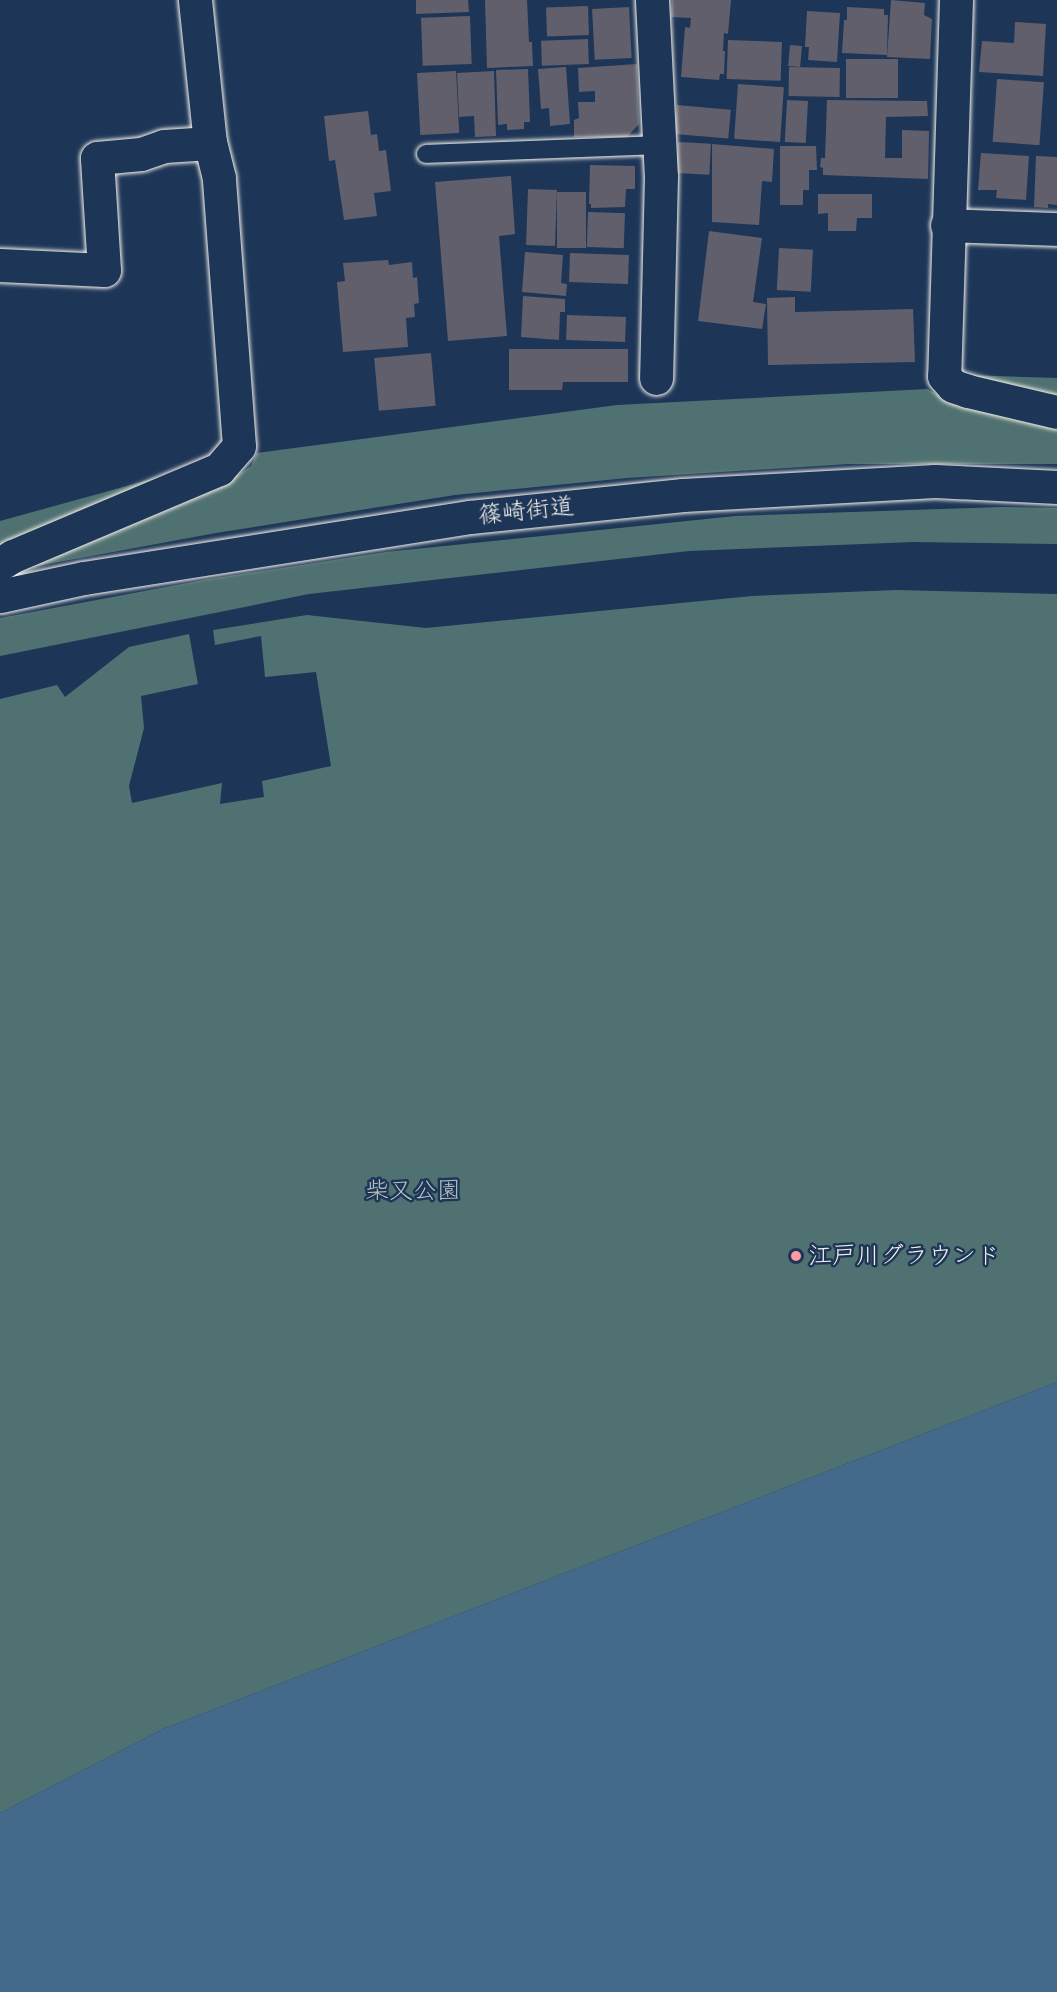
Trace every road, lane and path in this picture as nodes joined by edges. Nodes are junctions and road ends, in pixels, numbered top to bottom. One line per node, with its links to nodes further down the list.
1 (195, 0): 4 (street)
2 (652, 0): 5 (street)
3 (956, 0): 7 (street)
4 (210, 143): 9 (street); 13 (street)
5 (659, 145): 6 (lane); 10 (street)
6 (426, 154)
7 (947, 225): 8 (street); 11 (street)
8 (1057, 229)
9 (0, 266)
10 (656, 378)
11 (1057, 412)
12 (1057, 488): 14 (street, 篠崎街道)
13 (0, 564)
14 (0, 596)

